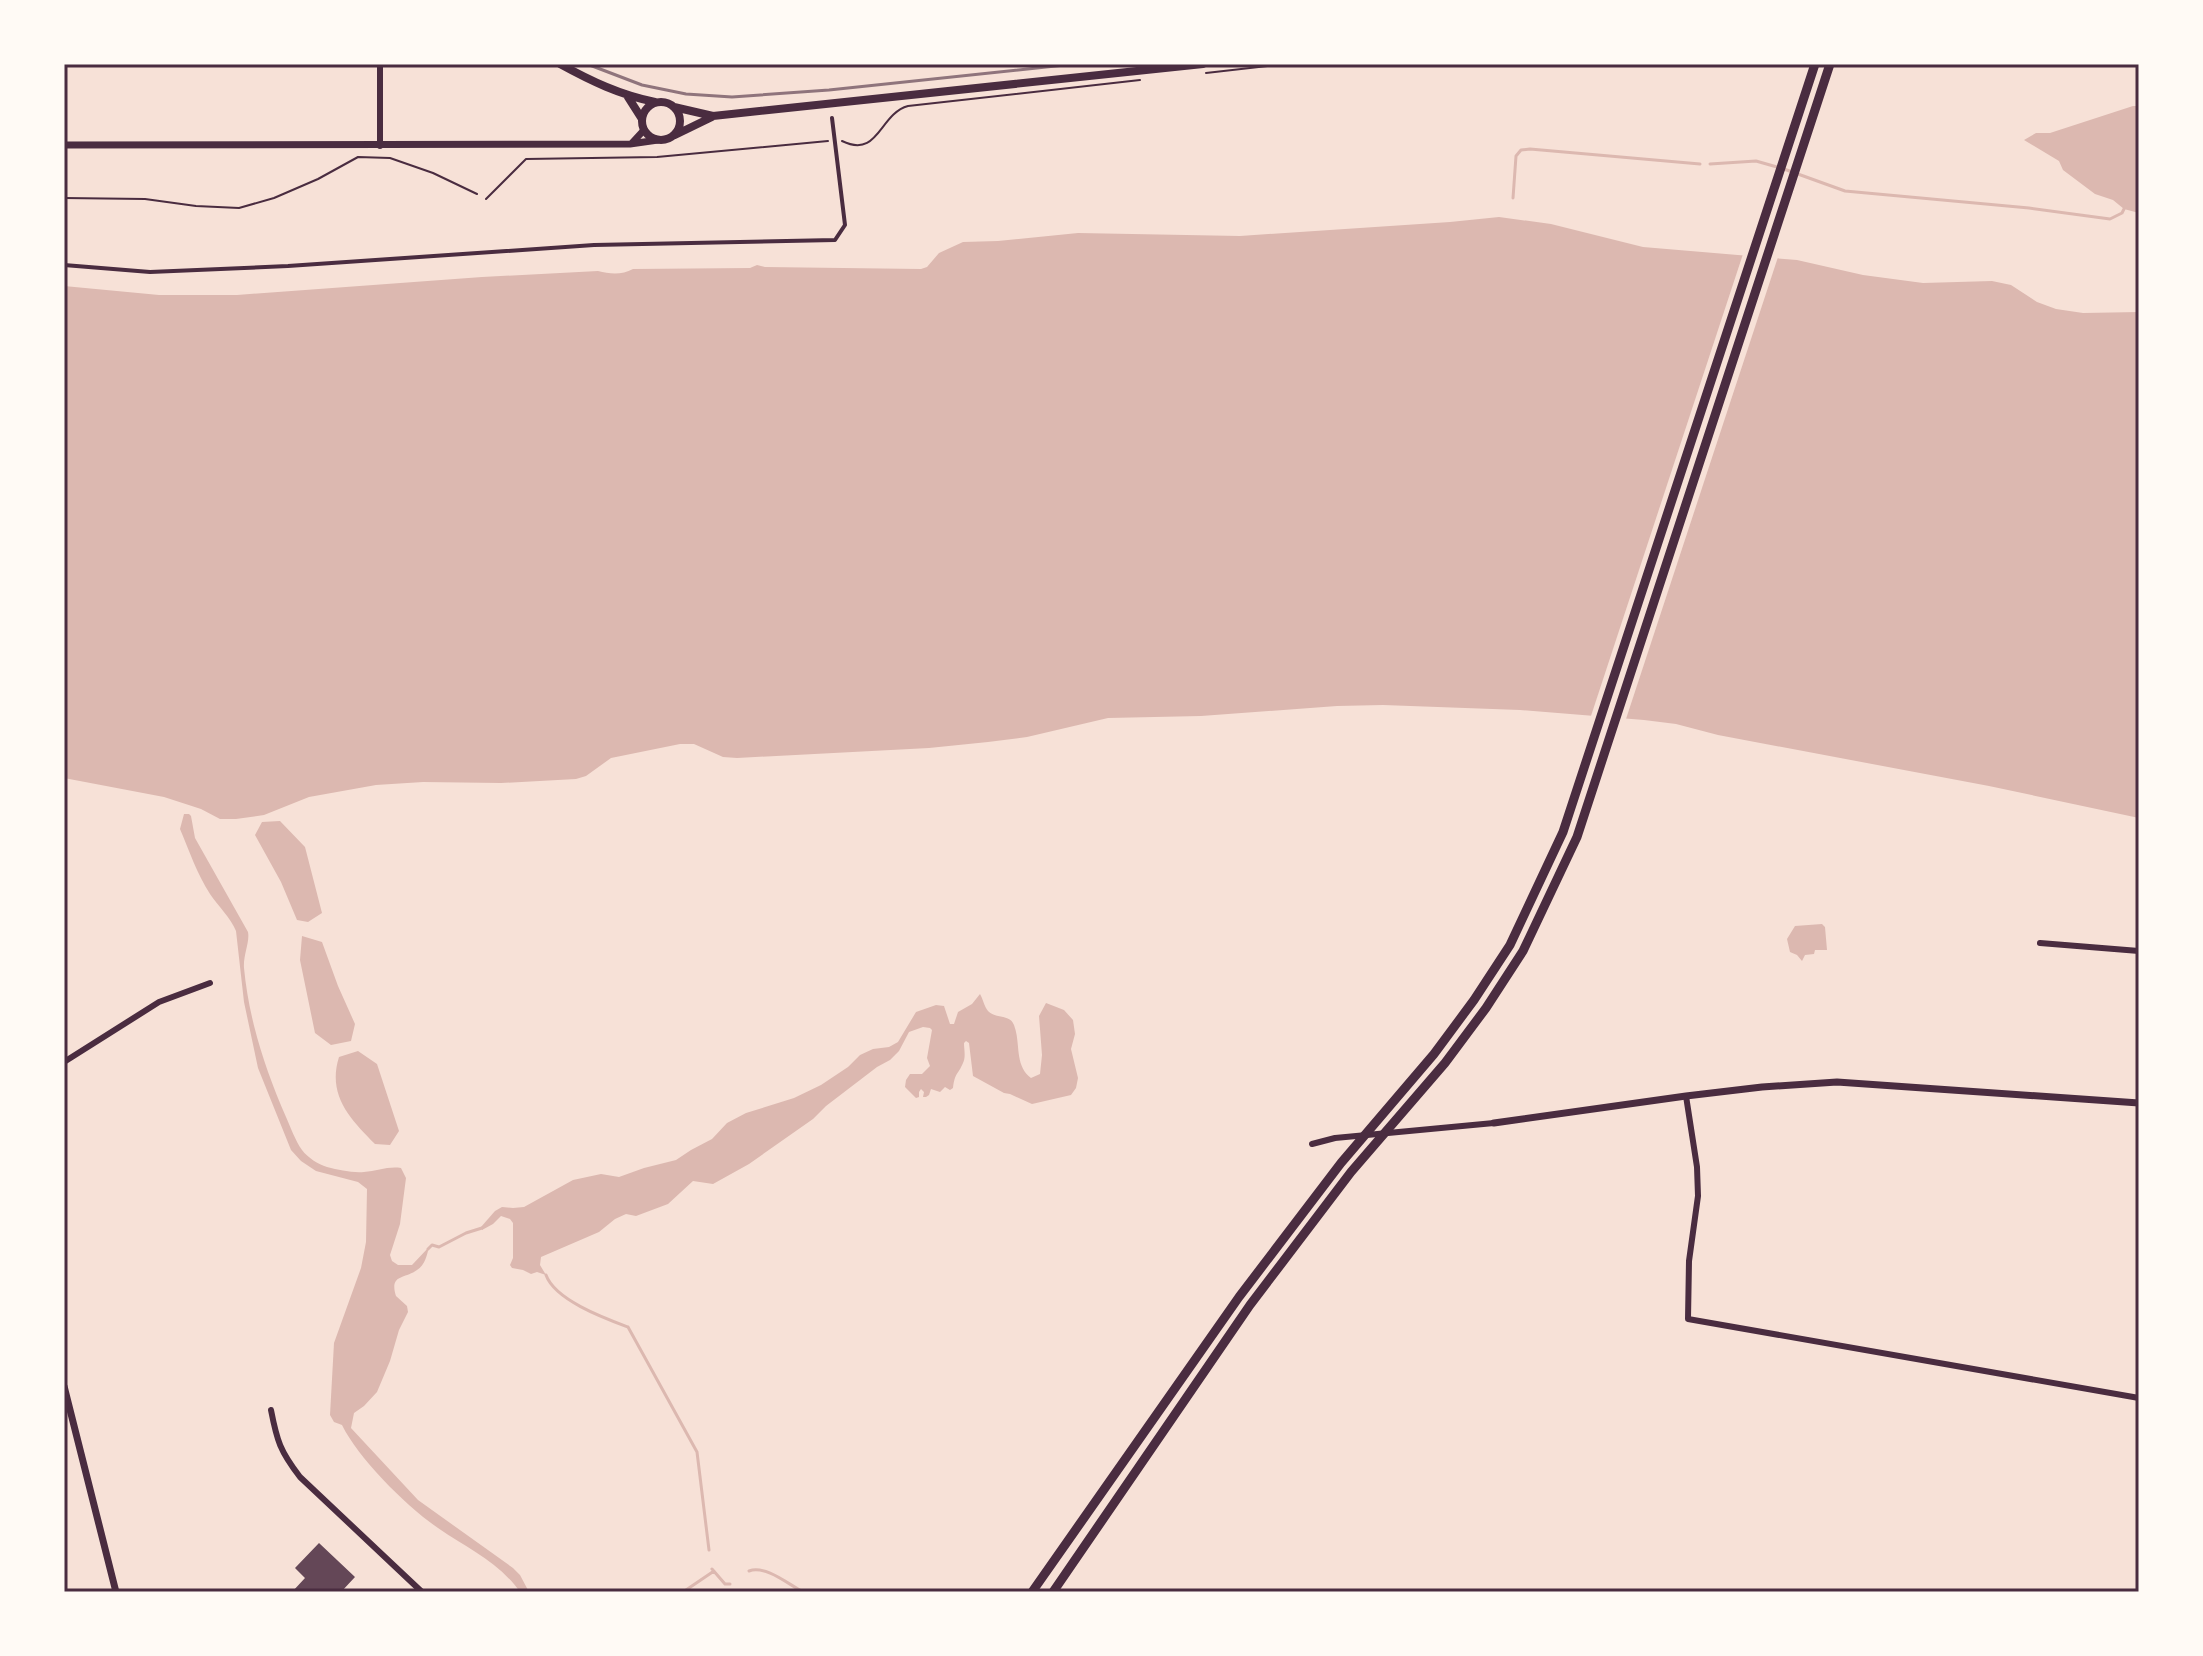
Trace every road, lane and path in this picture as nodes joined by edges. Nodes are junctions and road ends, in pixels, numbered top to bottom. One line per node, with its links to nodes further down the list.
1 (380, 64): 19 (street)
2 (560, 64): 7 (main road)
3 (1203, 64): 10 (main road)
4 (1815, 64): 37 (main road)
5 (1830, 64): 38 (main road)
6 (1085, 87): 16 (path)
7 (628, 97): 8 (main road); 12 (main road)
8 (657, 102): 9 (main road); 12 (main road)
9 (674, 107): 10 (main road); 14 (main road)
10 (713, 116): 14 (main road)
11 (832, 118): 16 (street)
12 (642, 119): 13 (main road)
13 (644, 130): 15 (main road); 17 (street)
14 (675, 135): 15 (main road)
15 (658, 140): 17 (street)
16 (835, 140): 22 (path); 23 (street)
17 (630, 144): 19 (street)
18 (64, 145): 19 (street)
19 (380, 146)
20 (477, 194): 21 (path)
21 (64, 198)
22 (486, 199)
23 (64, 265)
24 (2040, 943): 25 (street)
25 (2139, 951)
26 (210, 983): 27 (street)
27 (64, 1062)
28 (1686, 1096): 29 (street); 30 (street); 33 (street)
29 (2139, 1103)
30 (1494, 1123): 31 (street)
31 (1312, 1144)
32 (64, 1386): 35 (street)
33 (2139, 1398)
34 (271, 1410): 36 (street)
35 (116, 1592)
36 (422, 1592)
37 (1032, 1592)
38 (1053, 1592)

